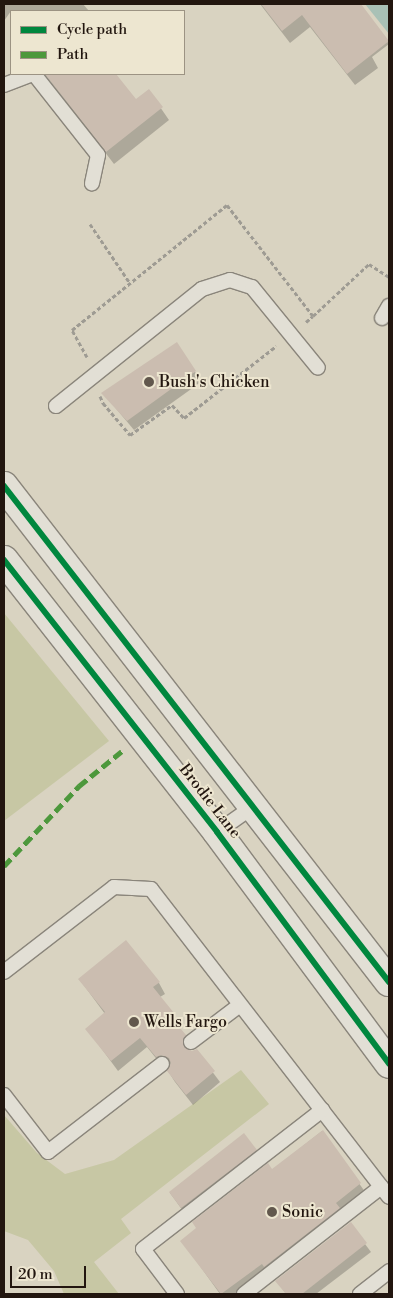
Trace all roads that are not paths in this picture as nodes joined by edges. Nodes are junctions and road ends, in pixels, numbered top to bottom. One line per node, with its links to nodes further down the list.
1 (30, 75): 3 (lane)
2 (34, 75): 4 (lane)
3 (4, 85)
4 (92, 183)
5 (318, 368): 6 (lane)
6 (56, 406)
7 (4, 486): 9 (main road, Brodie Lane)
8 (4, 560): 10 (main road, Brodie Lane)
9 (252, 808): 10 (lane); 12 (main road, Brodie Lane)
10 (217, 832): 16 (main road, Brodie Lane)
11 (4, 972): 13 (lane)
12 (389, 982)
13 (240, 1004): 14 (lane); 18 (lane)
14 (191, 1042)
15 (162, 1064): 17 (lane)
16 (389, 1064)
17 (4, 1095)
18 (322, 1110): 19 (lane); 21 (lane)
19 (385, 1192): 22 (lane)
20 (389, 1272): 23 (lane)
21 (178, 1294)
22 (244, 1294)
23 (360, 1294)

